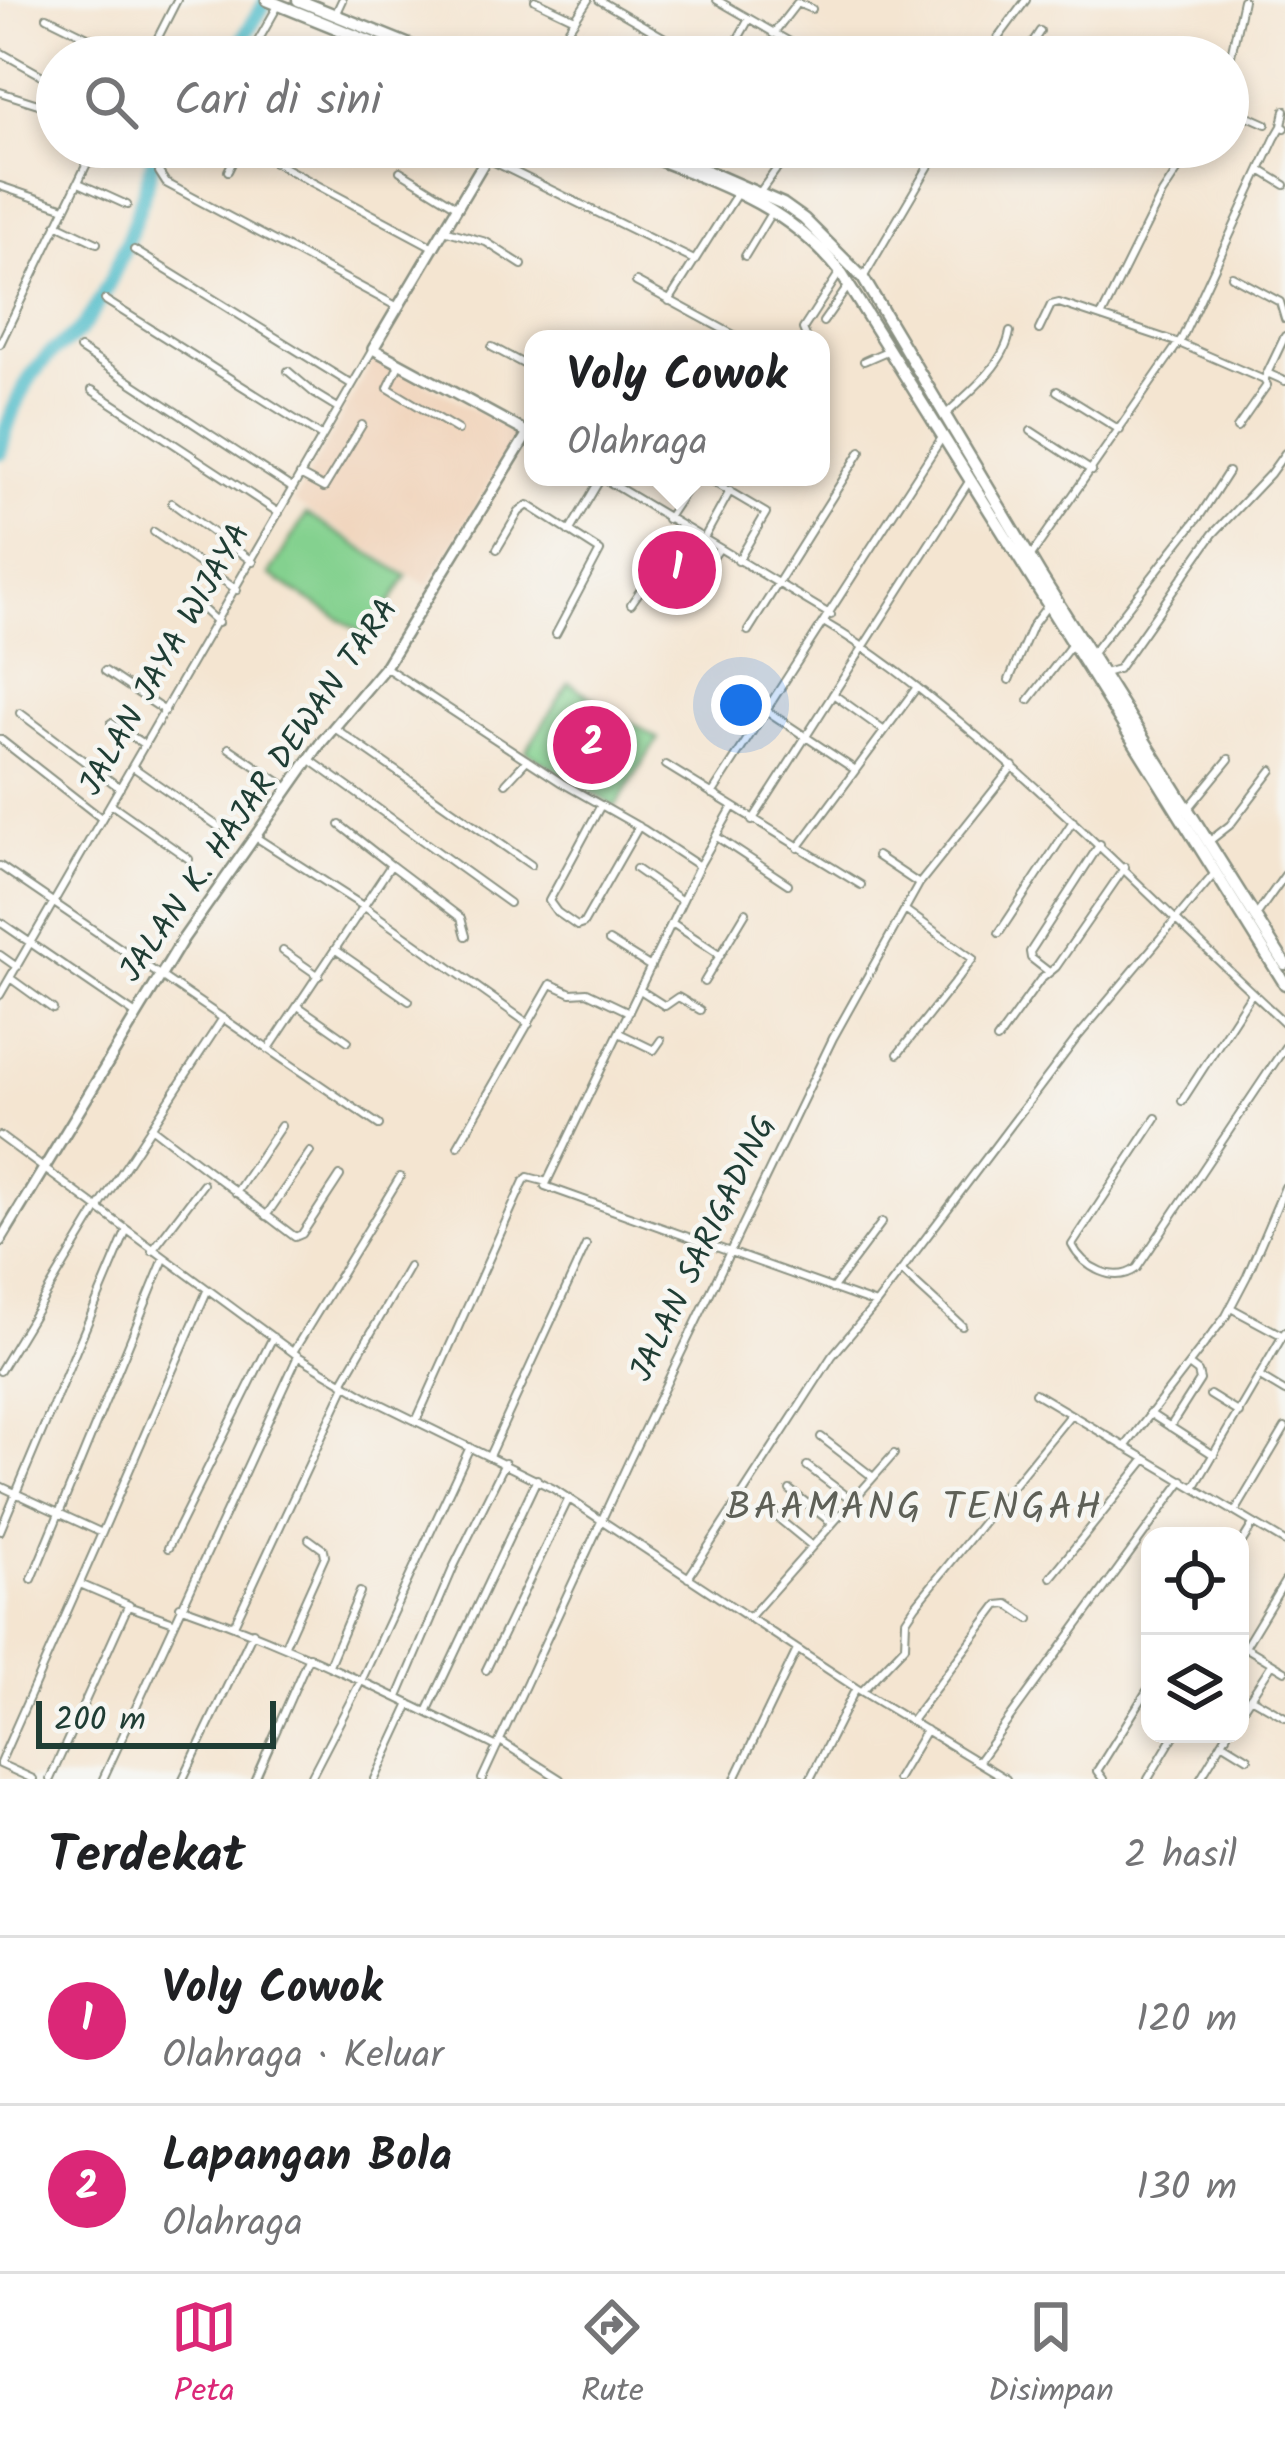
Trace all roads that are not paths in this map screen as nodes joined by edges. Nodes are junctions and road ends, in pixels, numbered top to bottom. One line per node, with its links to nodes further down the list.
1 (177, 0): 20 (street)
2 (298, 0): 12 (main road)
3 (342, 0): 12 (street)
4 (535, 0): 15 (street)
5 (588, 0): 15 (street)
6 (599, 0): 25 (street)
7 (717, 0): 14 (street)
8 (1026, 0): 28 (street)
9 (1243, 0): 30 (street)
10 (274, 2): 16 (main road); 21 (street)
11 (812, 9): 18 (street)
12 (335, 15): 16 (main road)
13 (46, 17): 19 (street)
14 (749, 19): 18 (street); 26 (street)
15 (575, 20): 24 (street)
16 (359, 31): 22 (main road); 23 (main road)
17 (1040, 31): 29 (street)
18 (773, 34): 27 (street)
19 (85, 36)
20 (159, 36)
21 (259, 36)
22 (368, 36)
23 (374, 36)
24 (564, 36)
25 (662, 36)
26 (740, 36)
27 (777, 36)
28 (1000, 36)
29 (1037, 36)
30 (1235, 36)
31 (0, 52): 32 (street)
32 (36, 72)
33 (0, 92): 34 (street)
34 (36, 103)
35 (1285, 110): 38 (street)
36 (1249, 116): 37 (street)
37 (1266, 124)
38 (1283, 127): 52 (street)
39 (86, 168): 53 (street)
40 (160, 168): 77 (street)
41 (230, 168): 50 (street)
42 (283, 168): 65 (street)
43 (480, 168): 59 (street)
44 (506, 168): 68 (street)
45 (678, 168): 56 (main road)
46 (697, 168): 57 (main road)
47 (777, 168): 57 (street)
48 (927, 168): 72 (street)
49 (1179, 168): 78 (street)
50 (228, 171)
51 (400, 171): 59 (street)
52 (1262, 171): 54 (street); 86 (street)
53 (80, 183): 58 (street); 60 (street)
54 (1285, 185)
55 (0, 186): 60 (street)
56 (738, 192): 57 (main road); 68 (street)
57 (757, 196): 61 (main road); 72 (main road)
58 (127, 206)
59 (458, 207): 63 (street)
60 (66, 208): 62 (street)
61 (772, 210): 67 (street); 70 (main road)
62 (57, 224): 64 (street); 87 (street)
63 (444, 230): 65 (street); 69 (street)
64 (97, 243)
65 (434, 248): 77 (street)
66 (134, 250): 98 (street)
67 (745, 256)
68 (694, 260): 76 (street)
69 (523, 265)
70 (840, 272): 74 (main road); 82 (street)
71 (1232, 276): 79 (street)
72 (863, 278): 102 (main road)
73 (636, 282): 76 (street)
74 (849, 285): 80 (street); 91 (main road)
75 (105, 300): 109 (street)
76 (670, 301): 81 (street)
77 (398, 307): 90 (street)
78 (1102, 315): 83 (street); 86 (street)
79 (1285, 320)
80 (823, 322)
81 (724, 330)
82 (803, 330)
83 (1039, 330)
84 (1010, 332): 102 (street)
85 (1285, 336): 96 (street)
86 (1179, 343): 96 (street); 107 (street)
87 (0, 344)
88 (492, 347): 94 (street)
89 (80, 349): 122 (street)
90 (373, 349): 93 (street); 98 (street, JALAN JAYA WIJAYA)
91 (890, 349): 92 (street); 110 (main road)
92 (864, 361)
93 (400, 363): 104 (street); 106 (street)
94 (524, 364)
95 (288, 371): 101 (street)
96 (1265, 376): 97 (street); 105 (street)
97 (1285, 381)
98 (352, 385): 101 (street, JALAN JAYA WIJAYA)
99 (92, 390): 125 (street)
100 (1057, 392): 107 (street)
101 (338, 408): 109 (street, JALAN JAYA WIJAYA)
102 (944, 415): 117 (main road)
103 (362, 424): 116 (street)
104 (524, 428)
105 (1237, 428)
106 (458, 430)
107 (1120, 430): 114 (street)
108 (1030, 431): 114 (street)
109 (321, 436): 116 (street, JALAN JAYA WIJAYA)
110 (943, 436): 117 (main road); 143 (street)
111 (524, 445): 150 (street, JALAN K. HAJAR DEWAN TARA)
112 (861, 451): 138 (street)
113 (1285, 453): 152 (street)
114 (1092, 471): 133 (street)
115 (1228, 472): 149 (street)
116 (300, 475): 122 (street, JALAN JAYA WIJAYA)
117 (975, 476): 133 (main road); 137 (main road); 148 (street)
118 (596, 486): 129 (street)
119 (615, 486): 126 (street)
120 (689, 486): 126 (street)
121 (721, 486): 123 (street)
122 (292, 488): 125 (street, JALAN JAYA WIJAYA)
123 (730, 491): 130 (street); 134 (street)
124 (172, 503): 135 (street)
125 (279, 513): 135 (street, JALAN JAYA WIJAYA)
126 (668, 519): 127 (street)
127 (680, 527): 130 (street); 136 (street)
128 (154, 532): 139 (street)
129 (569, 532): 131 (street); 146 (street)
130 (703, 539): 132 (street)
131 (497, 549)
132 (719, 549): 134 (street); 136 (street)
133 (1030, 557): 137 (main road)
134 (738, 561): 138 (street)
135 (253, 562): 139 (street, JALAN JAYA WIJAYA)
136 (653, 572): 141 (street)
137 (1037, 579): 142 (main road); 149 (main road)
138 (777, 583): 143 (street); 145 (street)
139 (237, 590): 144 (street, JALAN JAYA WIJAYA)
140 (194, 602): 144 (street)
141 (631, 604)
142 (1048, 605): 147 (main road); 153 (street)
143 (828, 619): 148 (street); 158 (street)
144 (218, 623): 157 (street, JALAN JAYA WIJAYA)
145 (748, 631)
146 (556, 634)
147 (1072, 644): 156 (street); 192 (main road)
148 (865, 646): 154 (street); 155 (street)
149 (1090, 656): 152 (main road)
150 (385, 667): 161 (street, JALAN K. HAJAR DEWAN TARA); 169 (street)
151 (105, 671): 157 (street)
152 (1101, 673): 182 (main road)
153 (1009, 680)
154 (917, 686): 162 (street); 171 (street)
155 (833, 694): 162 (street); 163 (street)
156 (1029, 700)
157 (165, 711): 165 (street, JALAN JAYA WIJAYA)
158 (766, 711): 163 (street); 178 (street)
159 (20, 713): 176 (street)
160 (111, 724): 165 (street)
161 (333, 727): 167 (street, JALAN K. HAJAR DEWAN TARA); 197 (street)
162 (883, 730): 173 (street)
163 (805, 736): 173 (street); 184 (street)
164 (0, 739): 183 (street)
165 (145, 746): 172 (street, JALAN JAYA WIJAYA)
166 (229, 748): 177 (street)
167 (309, 758): 177 (street, JALAN K. HAJAR DEWAN TARA); 208 (street)
168 (1229, 759): 182 (street)
169 (527, 760): 175 (street); 180 (street)
170 (666, 765): 178 (street)
171 (1013, 766): 185 (street); 205 (street, JALAN SARIGADING)
172 (133, 767): 176 (street, JALAN JAYA WIJAYA); 188 (street)
173 (854, 769): 193 (street)
174 (1272, 770): 192 (street)
175 (506, 783)
176 (120, 788): 179 (street, JALAN JAYA WIJAYA)
177 (288, 788): 189 (street, JALAN K. HAJAR DEWAN TARA)
178 (712, 794): 181 (street)
179 (111, 804): 183 (street, JALAN JAYA WIJAYA); 195 (street)
180 (602, 804): 187 (street); 187 (street)
181 (732, 808): 184 (street); 190 (street)
182 (1188, 809): 192 (main road)
183 (102, 818): 209 (street, JALAN JAYA WIJAYA)
184 (752, 820): 193 (street)
185 (1072, 820): 191 (street); 217 (street)
186 (340, 825): 196 (street)
187 (639, 826): 199 (street)
188 (219, 827)
189 (254, 836): 210 (street); 230 (street, JALAN K. HAJAR DEWAN TARA)
190 (716, 836): 199 (street); 204 (street)
191 (1100, 844): 200 (street); 228 (street)
192 (1203, 845): 202 (main road); 214 (main road)
193 (798, 848): 206 (street)
194 (877, 856): 205 (street)
195 (189, 859)
196 (391, 865): 210 (street); 218 (street)
197 (531, 865)
198 (0, 866): 209 (street)
199 (699, 866): 207 (street)
200 (1125, 867): 213 (street); 228 (street)
201 (636, 869): 207 (street)
202 (1215, 873): 213 (street); 225 (main road)
203 (1285, 875): 214 (street)
204 (788, 884)
205 (920, 884): 211 (street, JALAN SARIGADING)
206 (861, 885)
207 (683, 902): 216 (street)
208 (509, 903)
209 (53, 904): 220 (street, JALAN JAYA WIJAYA); 230 (street)
210 (366, 908): 221 (street); 245 (street)
211 (905, 910): 252 (street); 275 (street, JALAN SARIGADING)
212 (746, 912): 224 (street)
213 (1176, 917): 235 (street); 278 (street)
214 (1255, 917): 225 (main road)
215 (0, 922): 220 (street)
216 (672, 923): 224 (street); 227 (street)
217 (1000, 933)
218 (466, 936)
219 (609, 941): 227 (street)
220 (29, 945): 226 (street, JALAN JAYA WIJAYA); 242 (street)
221 (336, 950): 229 (street); 237 (street)
222 (283, 951): 229 (street)
223 (0, 955): 226 (street)
224 (720, 955): 232 (street)
225 (1278, 960): 233 (main road)
226 (17, 967): 231 (street, JALAN JAYA WIJAYA)
227 (651, 967): 234 (street)
228 (1049, 972): 248 (street)
229 (320, 976): 238 (street)
230 (161, 977): 242 (street, JALAN K. HAJAR DEWAN TARA); 243 (street)
231 (10, 978): 236 (street, JALAN JAYA WIJAYA); 239 (street)
232 (704, 982)
233 (1285, 984)
234 (640, 990): 240 (street); 241 (street)
235 (1252, 992): 244 (street); 253 (street)
236 (0, 995)
237 (409, 1001)
238 (298, 1006): 249 (street); 250 (street)
239 (53, 1009)
240 (700, 1010)
241 (629, 1012): 245 (street); 246 (street)
242 (137, 1016): 261 (street, JALAN K. HAJAR DEWAN TARA)
243 (223, 1018): 250 (street); 257 (street)
244 (1285, 1023)
245 (529, 1024): 259 (street)
246 (619, 1033): 247 (street); 264 (street)
247 (661, 1040)
248 (997, 1040)
249 (348, 1041)
250 (270, 1047): 255 (street)
251 (1285, 1047): 254 (street)
252 (898, 1054)
253 (1182, 1100)
254 (1156, 1118)
255 (380, 1125)
256 (281, 1126): 267 (street)
257 (152, 1127): 267 (street); 268 (street)
258 (0, 1136): 261 (street)
259 (458, 1146)
260 (310, 1152): 269 (street)
261 (41, 1169): 268 (street); 272 (street, JALAN K. HAJAR DEWAN TARA)
262 (340, 1176): 269 (street)
263 (400, 1177): 286 (street)
264 (547, 1182): 275 (street); 297 (street)
265 (203, 1184): 274 (street)
266 (1285, 1187): 282 (street)
267 (236, 1193): 269 (street)
268 (97, 1210): 271 (street); 288 (street)
269 (266, 1216)
270 (882, 1222): 279 (street)
271 (126, 1232): 274 (street); 315 (street)
272 (0, 1241)
273 (586, 1244): 305 (street)
274 (152, 1251): 276 (street)
275 (730, 1251): 279 (street); 321 (street, JALAN SARIGADING)
276 (164, 1259): 280 (street); 319 (street)
277 (410, 1268): 290 (street)
278 (903, 1272): 281 (street); 283 (street)
279 (832, 1289): 281 (street)
280 (207, 1291): 285 (street); 326 (street)
281 (876, 1304): 332 (street)
282 (1231, 1308): 284 (street); 287 (street)
283 (962, 1326)
284 (1284, 1334): 289 (street)
285 (272, 1337): 286 (street); 330 (street)
286 (295, 1354): 290 (street); 339 (street)
287 (1189, 1365): 294 (street); 298 (street)
288 (0, 1371)
289 (1260, 1377): 291 (street); 295 (street)
290 (344, 1384): 297 (street); 344 (street)
291 (1285, 1392)
292 (1035, 1393): 296 (street)
293 (1210, 1395): 295 (street)
294 (1149, 1413): 298 (street); 302 (street)
295 (1239, 1413): 304 (street)
296 (1070, 1414): 302 (street); 356 (street)
297 (416, 1421): 301 (street)
298 (1170, 1427): 304 (street)
299 (1285, 1428): 318 (street)
300 (820, 1437): 309 (street)
301 (470, 1446): 305 (street); 355 (street)
302 (1125, 1447): 306 (street)
303 (894, 1454): 309 (street)
304 (1214, 1455): 313 (street)
305 (489, 1456): 307 (street)
306 (1146, 1459): 311 (street); 331 (street)
307 (505, 1463): 310 (street); 358 (street)
308 (807, 1466): 317 (street)
309 (873, 1477): 317 (street)
310 (537, 1479): 316 (street); 362 (street)
311 (1183, 1480): 313 (street); 371 (street)
312 (0, 1486): 315 (street)
313 (1195, 1486): 318 (street)
314 (790, 1490): 322 (street)
315 (16, 1494): 319 (street); 325 (street)
316 (569, 1498): 321 (street); 353 (street)
317 (853, 1501): 322 (street)
318 (1235, 1512): 323 (street)
319 (58, 1514): 326 (street); 333 (street)
320 (773, 1514): 329 (street)
321 (601, 1520): 332 (street); 369 (street, JALAN SARIGADING)
322 (832, 1523): 329 (street)
323 (1253, 1524): 324 (street); 328 (street)
324 (1249, 1530)
325 (0, 1531)
326 (102, 1533): 335 (street)
327 (309, 1539): 347 (street)
328 (1284, 1539)
329 (812, 1546): 341 (street)
330 (168, 1549)
331 (1052, 1577)
332 (688, 1578): 341 (street)
333 (32, 1579)
334 (1285, 1581): 337 (street)
335 (80, 1584): 338 (street); 372 (street)
336 (360, 1592): 352 (street)
337 (1273, 1600): 340 (street); 346 (street)
338 (129, 1605): 343 (street); 376 (street)
339 (180, 1606): 343 (street); 344 (street)
340 (1285, 1609)
341 (749, 1618): 348 (street)
342 (1030, 1618): 364 (street)
343 (172, 1622): 377 (street)
344 (234, 1625): 345 (street)
345 (253, 1632): 347 (street); 378 (street)
346 (1249, 1636)
347 (285, 1646): 350 (street)
348 (797, 1650): 356 (street); 383 (street)
349 (1249, 1650): 351 (street)
350 (309, 1656): 352 (street); 379 (street)
351 (1272, 1664): 354 (street); 357 (street)
352 (328, 1665): 355 (street)
353 (486, 1670)
354 (1285, 1671)
355 (362, 1679): 358 (street); 380 (street)
356 (859, 1690): 364 (street); 384 (street)
357 (1249, 1695)
358 (398, 1697): 361 (street)
359 (1249, 1700): 363 (street)
360 (1141, 1701): 387 (street)
361 (410, 1704): 362 (street); 381 (street)
362 (427, 1712): 369 (street)
363 (1285, 1717)
364 (911, 1721): 365 (street)
365 (926, 1730): 371 (street); 385 (street)
366 (1170, 1743): 388 (street)
367 (1222, 1743): 389 (street)
368 (1231, 1743): 370 (street)
369 (498, 1744): 373 (street); 382 (street, JALAN SARIGADING)
370 (1248, 1758)
371 (979, 1762): 386 (street)
372 (3, 1765): 374 (street); 375 (street)
373 (554, 1778)
374 (4, 1779)
375 (33, 1779)
376 (50, 1779)
377 (103, 1779)
378 (183, 1779)
379 (255, 1779)
380 (310, 1779)
381 (375, 1779)
382 (482, 1779)
383 (735, 1779)
384 (809, 1779)
385 (897, 1779)
386 (1006, 1779)
387 (1102, 1779)
388 (1148, 1779)
389 (1200, 1779)

